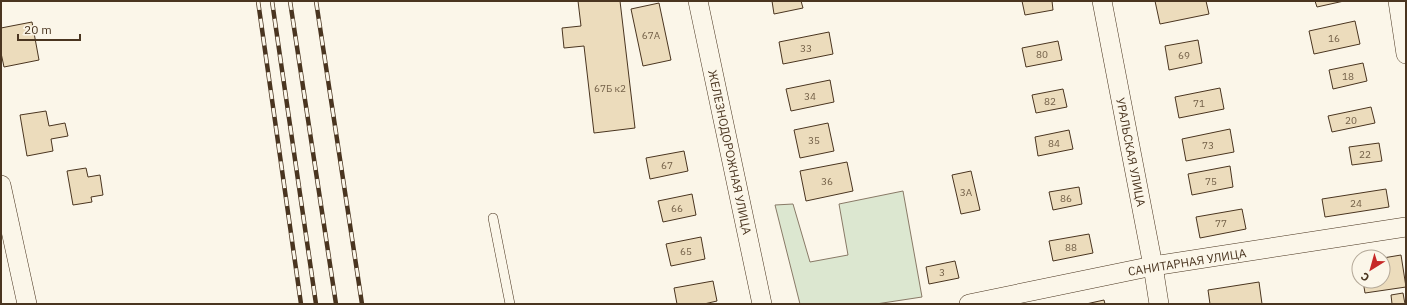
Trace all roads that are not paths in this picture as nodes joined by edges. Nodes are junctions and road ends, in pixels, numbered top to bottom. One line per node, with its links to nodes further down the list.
1 (698, 1): 11 (street, ЖЕЛЕЗНОДОРОЖНАЯ УЛИЦА)
2 (1102, 1): 8 (street, УРАЛЬСКАЯ УЛИЦА)
3 (1398, 1): 4 (street)
4 (1406, 54)
5 (1, 185): 9 (street)
6 (493, 218): 10 (lane)
7 (1406, 227): 8 (street, САНИТАРНАЯ УЛИЦА)
8 (1153, 266): 12 (street, САНИТАРНАЯ УЛИЦА); 13 (street, УРАЛЬСКАЯ УЛИЦА)
9 (28, 304)
10 (510, 304)
11 (762, 304)
12 (969, 304)
13 (1159, 304)

